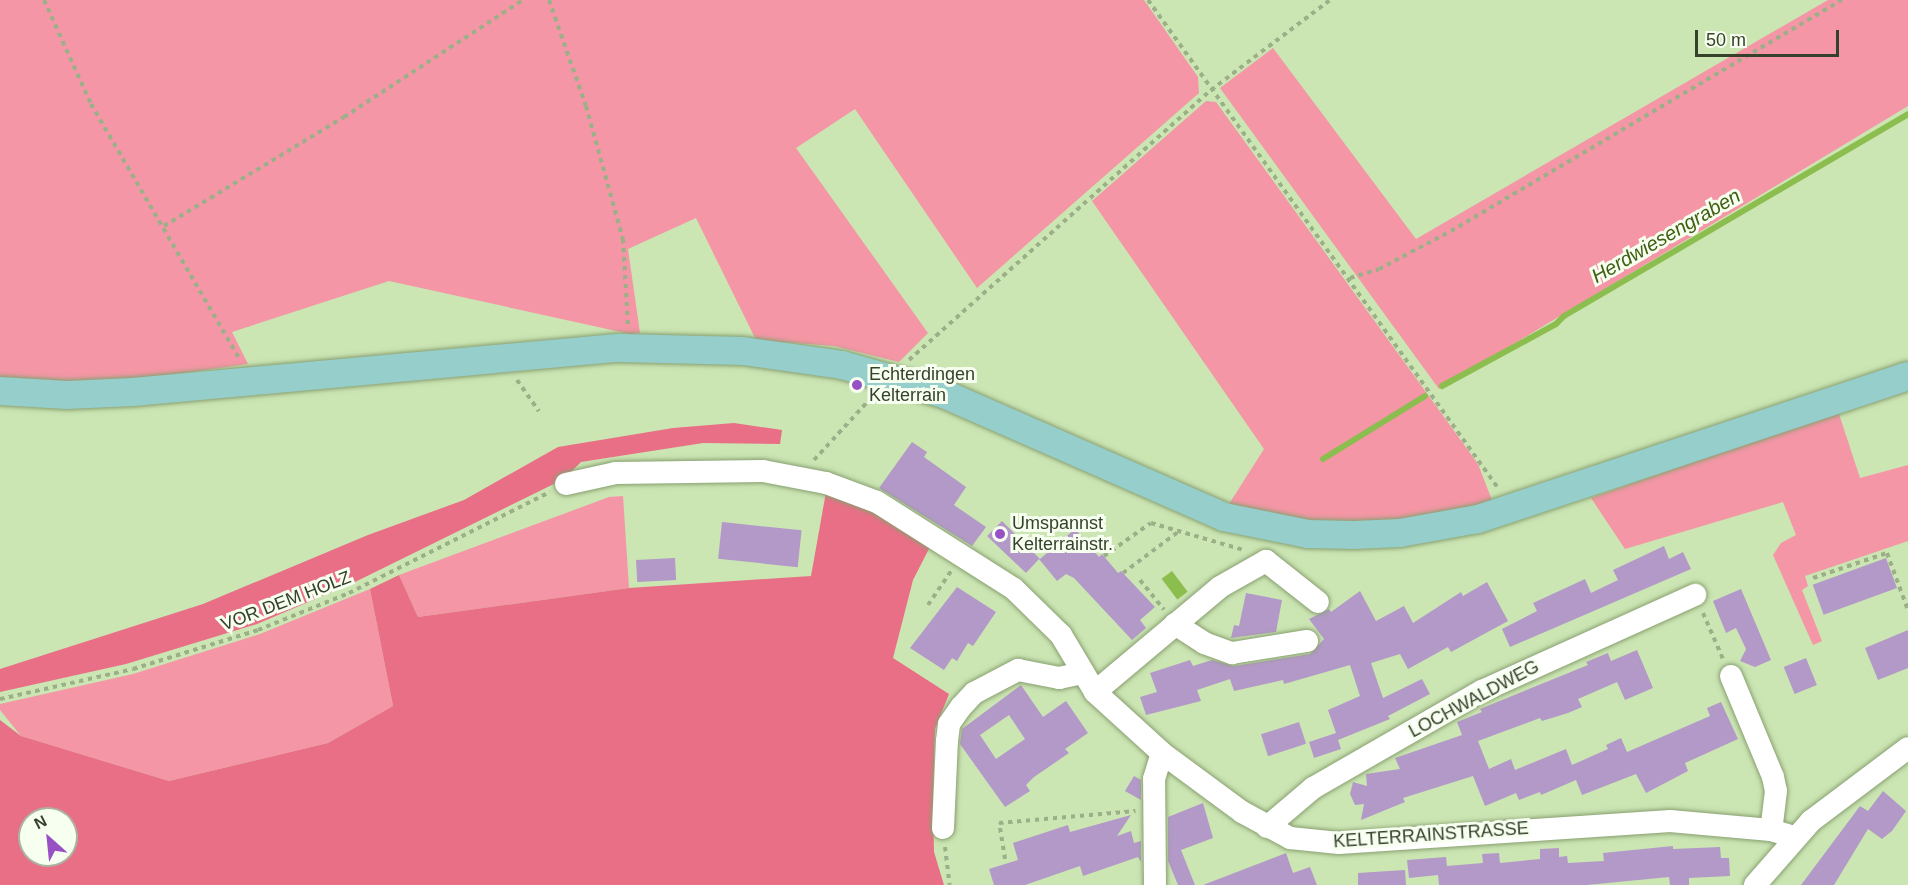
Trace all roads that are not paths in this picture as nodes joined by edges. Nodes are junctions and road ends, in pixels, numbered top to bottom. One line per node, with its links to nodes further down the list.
1 (1908, 376): 2 (main road)
2 (0, 390)
3 (566, 484): 8 (street, KELTERRAINSTRASSE)
4 (1695, 595): 14 (street, LOCHWALDWEG)
5 (1318, 602): 6 (street)
6 (1175, 624): 7 (street); 10 (street)
7 (1307, 641)
8 (1082, 673): 10 (street, KELTERRAINSTRASSE); 13 (street)
9 (1731, 676): 15 (street)
10 (1095, 692): 12 (street, KELTERRAINSTRASSE)
11 (1908, 748): 16 (street)
12 (1162, 753): 14 (street, KELTERRAINSTRASSE); 17 (street)
13 (943, 828)
14 (1267, 828): 15 (street, KELTERRAINSTRASSE)
15 (1771, 830): 16 (street, KELTERRAINSTRASSE)
16 (1794, 837): 18 (street)
17 (1155, 885)
18 (1755, 885)

